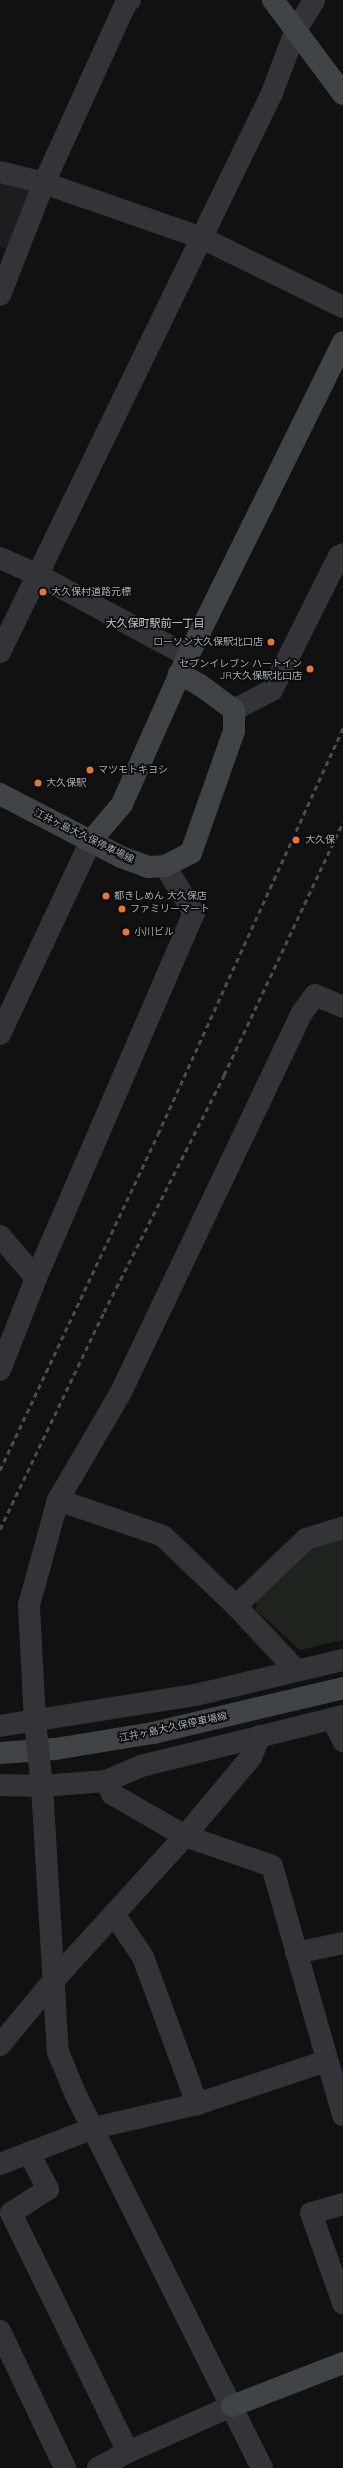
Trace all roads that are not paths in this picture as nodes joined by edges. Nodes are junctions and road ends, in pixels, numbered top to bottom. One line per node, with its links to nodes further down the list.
1 (273, 0): 4 (street)
2 (314, 0): 4 (street)
3 (126, 1): 7 (street)
4 (295, 32): 5 (street); 8 (street)
5 (343, 94)
6 (0, 172): 7 (street)
7 (44, 183): 8 (street); 9 (street)
8 (202, 238): 10 (street); 14 (street)
9 (0, 295)
10 (343, 307)
11 (343, 342): 16 (street)
12 (343, 554): 17 (street)
13 (0, 558): 14 (street)
14 (38, 575): 15 (street); 16 (street)
15 (0, 652)
16 (183, 665): 17 (street); 19 (street)
17 (234, 710): 20 (street, 江井ヶ島大久保停車場線)
18 (0, 794): 19 (street, 江井ヶ島大久保停車場線)
19 (91, 841): 20 (street, 江井ヶ島大久保停車場線); 22 (street)
20 (165, 866): 24 (street)
21 (343, 1007): 26 (street)
22 (0, 1034)
23 (0, 1236): 24 (street)
24 (36, 1278): 25 (street)
25 (0, 1370)
26 (58, 1500): 28 (street); 33 (street)
27 (343, 1528): 28 (street)
28 (236, 1606): 30 (street)
29 (343, 1660): 30 (street)
30 (296, 1670): 33 (street)
31 (343, 1688): 37 (street, 江井ヶ島大久保停車場線)
32 (338, 1717): 35 (street); 36 (street)
33 (35, 1721): 34 (street); 40 (street, bridge)
34 (0, 1726)
35 (260, 1736): 38 (street); 41 (street)
36 (343, 1741)
37 (0, 1753)
38 (106, 1781): 40 (street); 41 (street)
39 (0, 1785): 40 (street)
40 (42, 1786): 45 (street)
41 (185, 1836): 42 (street); 44 (street)
42 (114, 1914): 45 (street); 48 (street)
43 (343, 1943): 44 (street)
44 (296, 1953): 47 (street)
45 (53, 1980): 46 (street); 50 (street)
46 (0, 2044)
47 (326, 2061): 48 (street); 49 (street)
48 (197, 2104): 50 (street)
49 (343, 2115)
50 (94, 2128): 51 (street); 57 (street)
51 (29, 2153): 52 (street); 58 (street)
52 (0, 2164)
53 (343, 2204): 54 (street)
54 (343, 2302)
55 (0, 2331): 59 (street)
56 (343, 2364): 57 (street)
57 (232, 2406): 58 (street); 60 (street)
58 (114, 2462)
59 (65, 2468)
60 (262, 2468)

